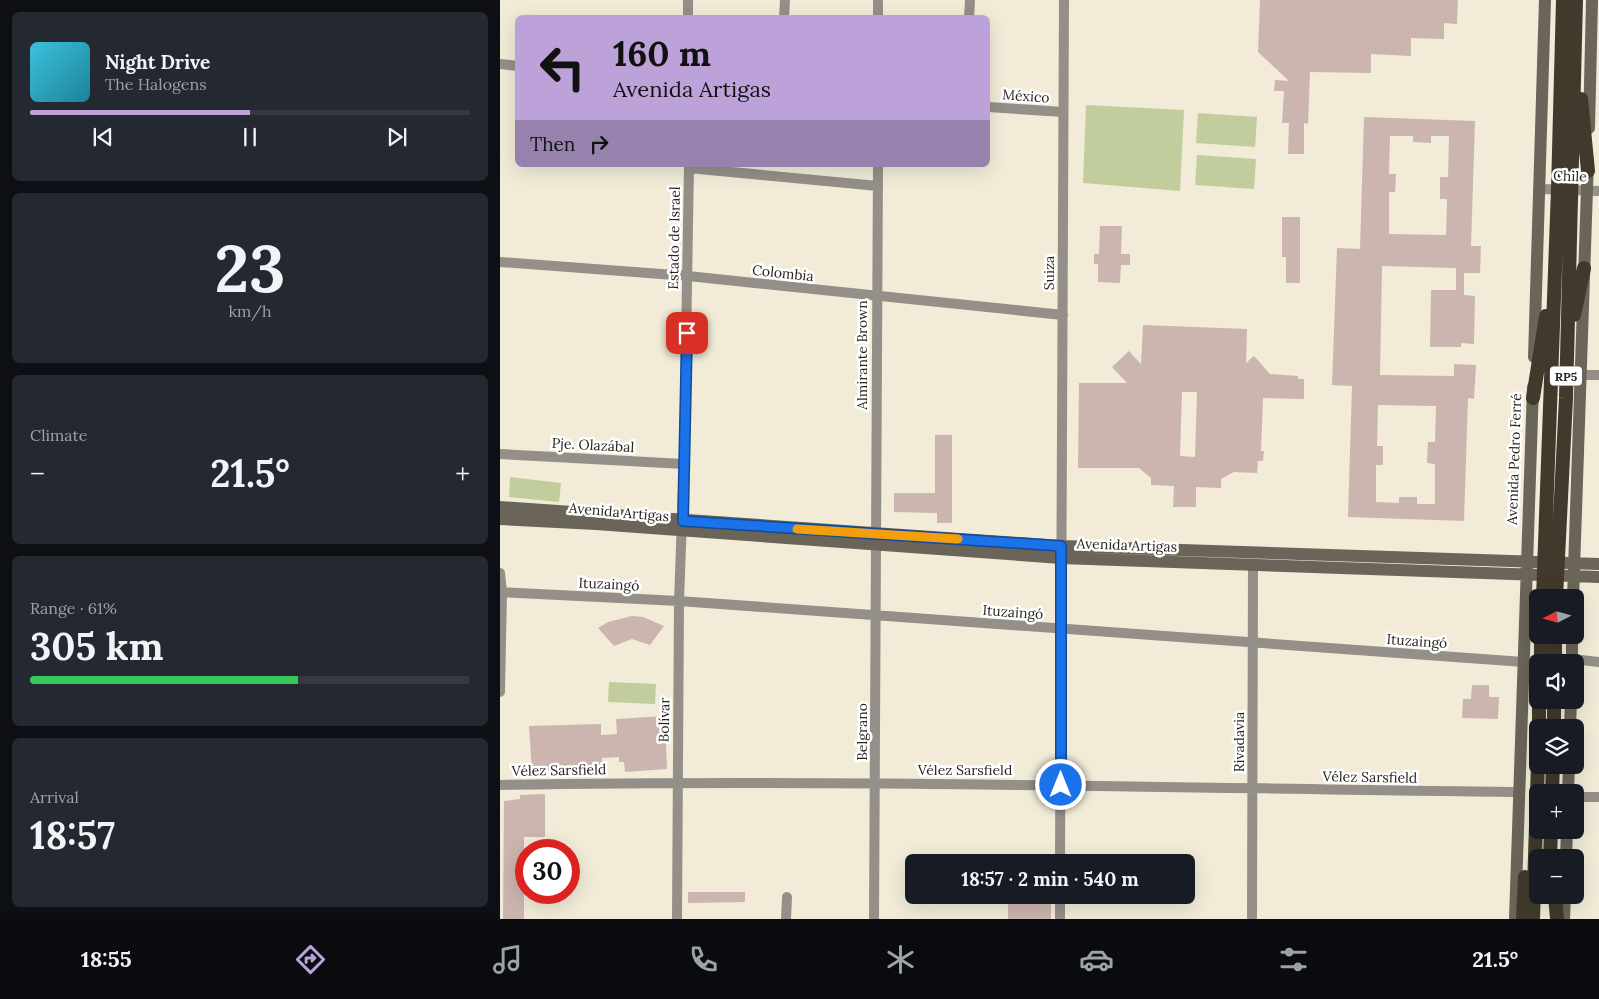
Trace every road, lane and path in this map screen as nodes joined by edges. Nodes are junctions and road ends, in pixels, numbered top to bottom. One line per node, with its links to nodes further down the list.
1 (688, 0): 10 (street)
2 (785, 0): 11 (street)
3 (878, 0): 12 (street)
4 (970, 0): 13 (street)
5 (1064, 0): 18 (street, Suiza)
6 (1545, 0): 24 (main road, Avenida Pedro Ferré)
7 (1563, 0): 25 (highway)
8 (1576, 0): 14 (highway)
9 (1594, 4): 22 (main road)
10 (688, 15)
11 (784, 15)
12 (878, 15)
13 (969, 15)
14 (1575, 48): 22 (highway); 25 (highway)
15 (500, 64): 16 (street)
16 (515, 66)
17 (990, 107): 18 (street, México)
18 (1063, 112): 32 (street, Suiza)
19 (688, 167): 30 (street, Estado de Israel)
20 (698, 167): 23 (street)
21 (878, 167): 23 (street, Almirante Brown)
22 (1588, 171): 26 (main road)
23 (878, 186): 31 (street, Almirante Brown)
24 (1541, 189): 25 (street, Chile); 35 (main road, Avenida Pedro Ferré)
25 (1565, 189): 26 (street, Chile); 27 (highway); 36 (highway, RP5)
26 (1593, 191): 29 (main road)
27 (1556, 246): 35 (highway); 47 (highway)
28 (500, 262): 30 (street, Colombia)
29 (1584, 268): 33 (main road); 36 (highway)
30 (688, 276): 31 (street, Colombia); 38 (street, Estado de Israel)
31 (876, 296): 32 (street, Colombia); 42 (street, Almirante Brown)
32 (1063, 315): 43 (street, Suiza)
33 (1581, 375): 34 (street); 48 (main road)
34 (1599, 375)
35 (1532, 398): 46 (main road, Avenida Pedro Ferré)
36 (1566, 398): 47 (highway, RP5)
37 (500, 454): 38 (street, Pje. Olazábal)
38 (684, 464): 41 (street, Estado de Israel)
39 (500, 507): 41 (main road, Avenida Artigas)
40 (500, 519): 41 (main road, Avenida Artigas)
41 (683, 526): 42 (main road, Avenida Artigas); 55 (street, Bolívar)
42 (876, 539): 43 (main road, Avenida Artigas); 56 (street, Belgrano)
43 (1061, 552): 45 (main road, Avenida Artigas); 46 (main road, Avenida Artigas); 57 (street, Suiza)
44 (1599, 564): 48 (main road)
45 (1253, 565): 46 (main road, Avenida Artigas); 58 (street, Rivadavia)
46 (1526, 568): 47 (main road, Avenida Artigas); 60 (main road, Avenida Pedro Ferré)
47 (1550, 568): 48 (main road, Avenida Artigas); 51 (highway); 52 (highway)
48 (1574, 569): 50 (main road); 53 (main road)
49 (500, 573): 54 (street)
50 (1599, 577)
51 (1544, 589)
52 (1554, 589)
53 (1573, 589)
54 (501, 592): 55 (street, Ituzaingó); 62 (street)
55 (679, 601): 56 (street, Ituzaingó); 63 (street, Bolívar)
56 (877, 616): 57 (street, Ituzaingó); 64 (street, Belgrano)
57 (1062, 629): 58 (street, Ituzaingó); 66 (street, Suiza)
58 (1253, 643): 60 (street, Ituzaingó); 67 (street, Rivadavia)
59 (1584, 661): 61 (street)
60 (1524, 662): 68 (main road, Avenida Pedro Ferré)
61 (1599, 662)
62 (500, 692)
63 (677, 782): 64 (street, Vélez Sarsfield); 65 (street, Vélez Sarsfield); 79 (street, Bolívar)
64 (876, 783): 66 (street, Vélez Sarsfield); 81 (street, Belgrano)
65 (500, 785)
66 (1061, 785): 67 (street, Vélez Sarsfield); 73 (street, Suiza)
67 (1252, 789): 68 (street, Vélez Sarsfield); 83 (street, Rivadavia)
68 (1519, 792): 84 (main road, Avenida Pedro Ferré)
69 (1584, 796): 70 (street)
70 (1599, 797)
71 (1530, 839): 85 (highway)
72 (1535, 839): 86 (highway)
73 (1060, 854)
74 (787, 897): 80 (street)
75 (1060, 904): 82 (street)
76 (1549, 904): 87 (highway)
77 (1556, 904): 88 (highway)
78 (1565, 904): 89 (main road)
79 (677, 919)
80 (786, 919)
81 (874, 919)
82 (1060, 919)
83 (1252, 919)
84 (1515, 919)
85 (1523, 919)
86 (1533, 919)
87 (1548, 919)
88 (1557, 919)
89 (1564, 919)

